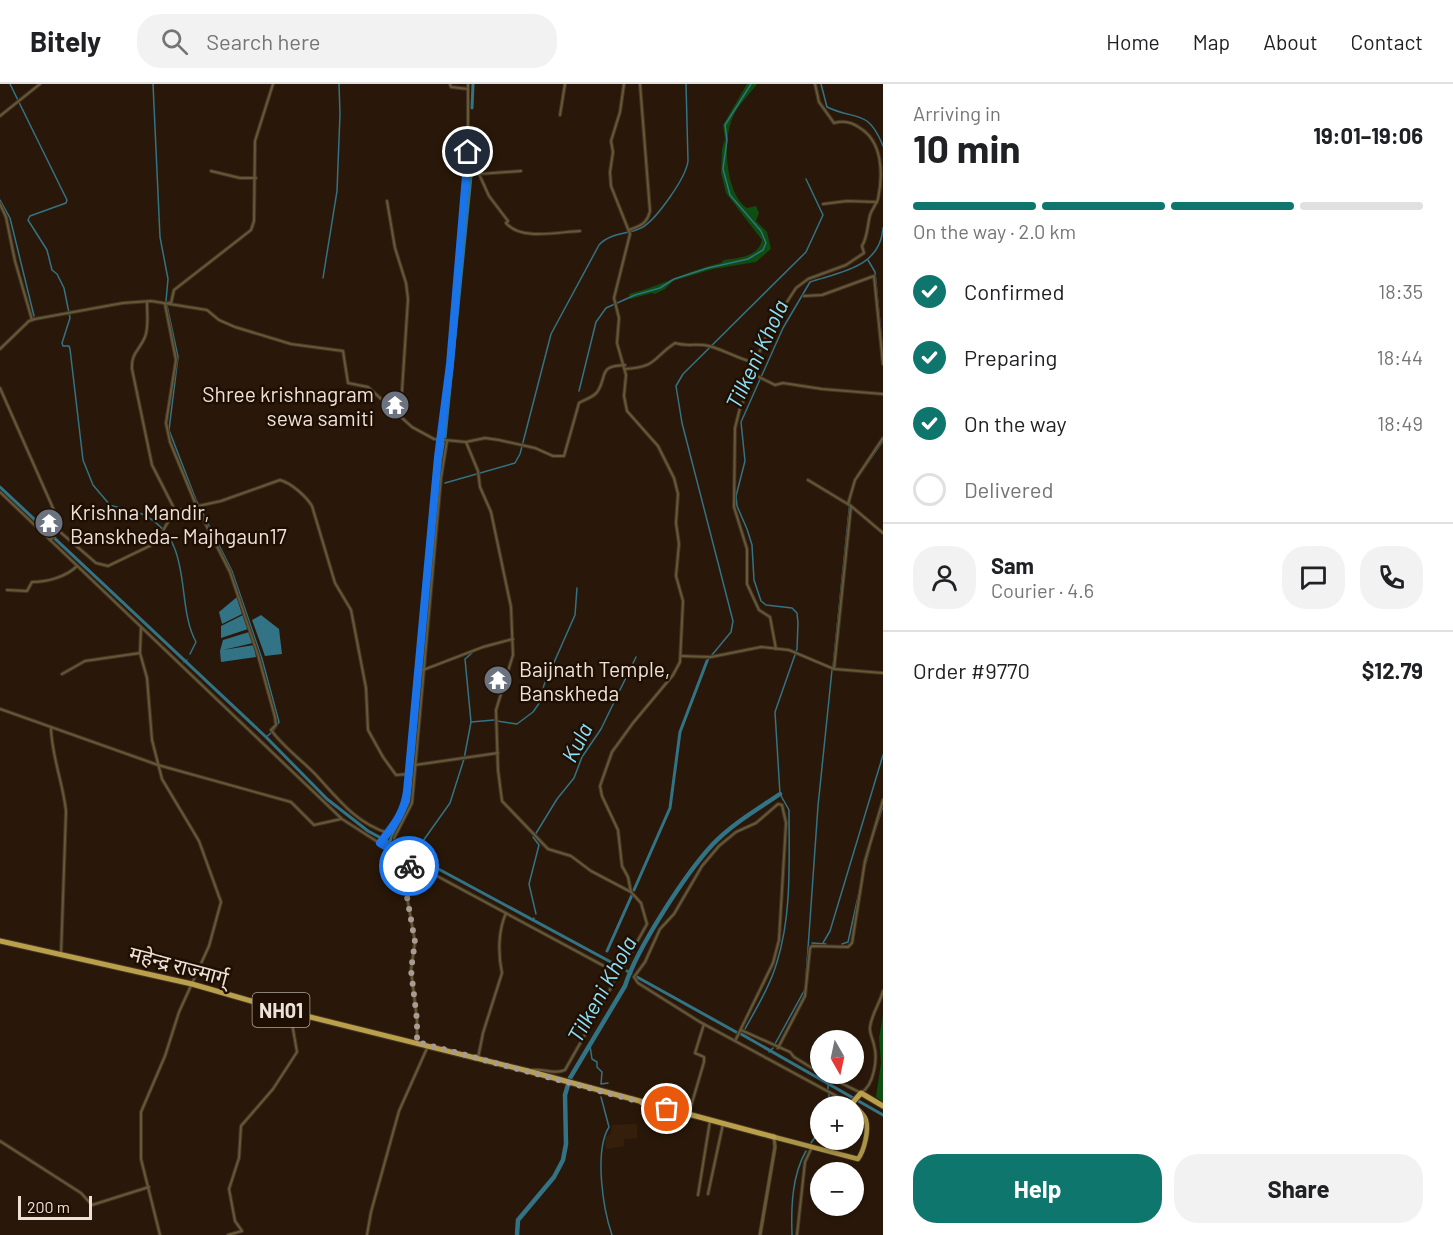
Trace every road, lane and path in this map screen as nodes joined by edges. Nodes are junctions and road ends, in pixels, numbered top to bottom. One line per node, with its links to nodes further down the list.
1 (40, 84): 11 (street)
2 (273, 84): 14 (street)
3 (450, 84): 9 (street)
4 (468, 84): 9 (street)
5 (565, 84): 10 (street)
6 (624, 84): 20 (street)
7 (640, 84): 20 (street)
8 (815, 84): 16 (street)
9 (468, 88): 35 (street)
10 (560, 115)
11 (0, 116)
12 (211, 171): 14 (street)
13 (521, 171): 19 (street)
14 (256, 178): 23 (street)
15 (387, 201): 33 (street)
16 (877, 202): 18 (street); 26 (street)
17 (0, 204): 24 (street)
18 (823, 204)
19 (580, 231)
20 (629, 232): 28 (street)
21 (804, 296): 27 (street)
22 (147, 301): 23 (street); 24 (street); 42 (street)
23 (167, 304): 33 (street); 40 (street)
24 (32, 320): 25 (street)
25 (0, 349)
26 (752, 362): 29 (street); 30 (street)
27 (883, 364)
28 (624, 365): 29 (street); 37 (street)
29 (625, 369): 52 (street)
30 (750, 372): 32 (street); 50 (street)
31 (0, 388): 43 (street)
32 (883, 394)
33 (398, 414): 35 (street)
34 (883, 438): 41 (street)
35 (440, 440): 36 (street); 62 (street)
36 (447, 441): 37 (street); 54 (street)
37 (466, 442): 49 (street)
38 (808, 480): 41 (street)
39 (0, 492): 45 (street)
40 (197, 504): 42 (street); 62 (street); 65 (street)
41 (849, 505): 44 (street); 53 (street)
42 (176, 512): 43 (street)
43 (58, 532): 45 (street)
44 (883, 533)
45 (51, 539): 46 (street)
46 (77, 566): 47 (street); 48 (street)
47 (7, 590)
48 (141, 628): 51 (street); 64 (street)
49 (513, 639): 54 (street); 59 (street)
50 (776, 649): 52 (street); 53 (street)
51 (140, 653): 56 (street); 60 (street)
52 (681, 656): 69 (street)
53 (834, 669): 55 (street)
54 (423, 670): 61 (street)
55 (883, 673)
56 (62, 674)
57 (0, 709): 58 (street)
58 (51, 728): 60 (street); 72 (street)
59 (498, 753): 61 (street); 69 (street)
60 (158, 765): 64 (street); 74 (street)
61 (415, 765): 66 (street)
62 (409, 774): 65 (street)
63 (883, 800): 82 (street)
64 (342, 819): 67 (street)
65 (389, 833): 67 (street)
66 (394, 838)
67 (381, 842): 68 (street)
68 (411, 861): 70 (street); 80 (street)
69 (631, 892): 73 (street)
70 (506, 913): 73 (street); 83 (street)
71 (0, 941): 72 (highway, महेन्द्र राज्मार्ग् / NH01)
72 (61, 954): 74 (highway, महेन्द्र राज्मार्ग् / NH01)
73 (617, 973): 85 (street)
74 (192, 984): 76 (highway, महेन्द्र राज्मार्ग् / NH01); 103 (street)
75 (883, 991): 89 (street)
76 (290, 1012): 80 (highway, महेन्द्र राज्मार्ग् / NH01); 107 (street)
77 (704, 1024): 78 (street); 79 (street); 92 (street)
78 (741, 1030): 79 (street); 82 (street)
79 (736, 1039): 87 (street)
80 (417, 1042): 81 (highway, महेन्द्र राज्मार्ग् / NH01)
81 (428, 1046): 83 (highway, महेन्द्र राज्मार्ग् / NH01); 108 (street)
82 (778, 1048): 84 (street)
83 (477, 1059): 85 (highway, महेन्द्र राज्मार्ग् / NH01)
84 (810, 1066)
85 (528, 1071): 92 (highway, महेन्द्र राज्मार्ग् / NH01)
86 (836, 1084): 88 (street)
87 (849, 1096)
88 (852, 1096)
89 (859, 1096)
90 (864, 1098): 91 (highway)
91 (883, 1106)
92 (689, 1114): 94 (highway, महेन्द्र राज्मार्ग् / NH01)
93 (864, 1116): 97 (main road, महेन्द्र राज्मार्ग्)
94 (710, 1121): 95 (highway, महेन्द्र राज्मार्ग् / NH01); 104 (street)
95 (723, 1124): 96 (highway, महेन्द्र राज्मार्ग् / NH01); 105 (street)
96 (774, 1137): 99 (main road, महेन्द्र राज्मार्ग्); 109 (street)
97 (864, 1140)
98 (0, 1141): 103 (street)
99 (810, 1146)
100 (811, 1150): 110 (street)
101 (824, 1150): 102 (main road, महेन्द्र राज्मार्ग्)
102 (862, 1150)
103 (149, 1187): 106 (street)
104 (698, 1194)
105 (708, 1194)
106 (160, 1235)
107 (228, 1235)
108 (367, 1235)
109 (760, 1235)
110 (797, 1235)

